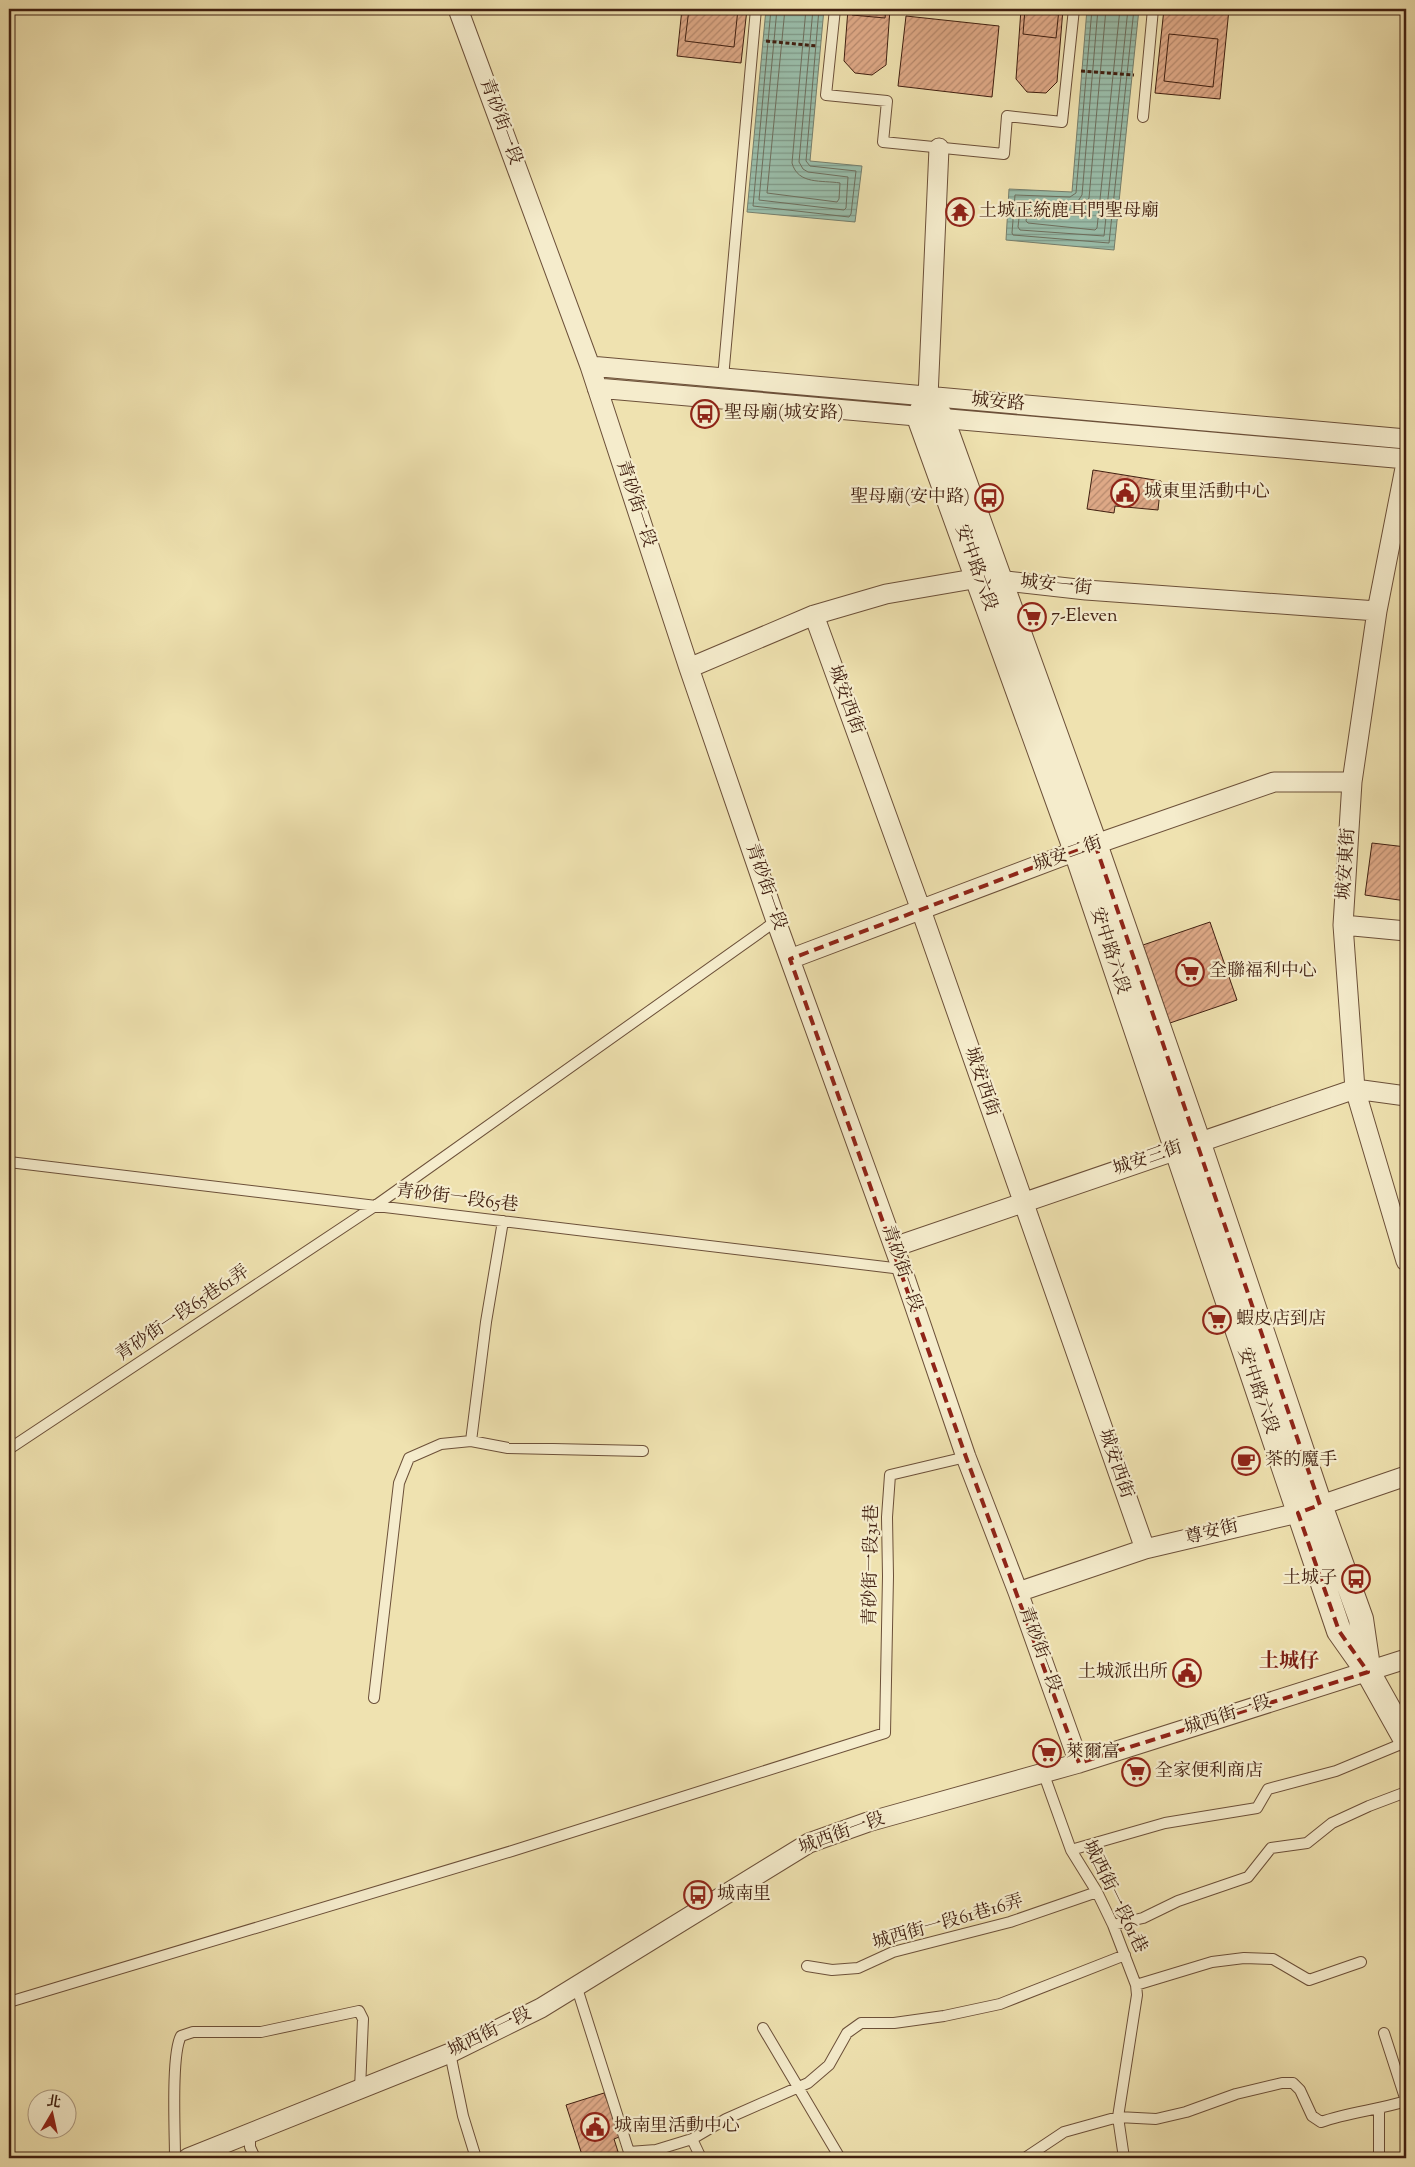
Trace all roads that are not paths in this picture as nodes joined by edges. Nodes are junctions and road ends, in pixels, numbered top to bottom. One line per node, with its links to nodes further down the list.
1 (458, 9): 8 (street, 青砂街一段)
2 (756, 9): 9 (lane)
3 (835, 9): 7 (lane)
4 (1074, 9): 7 (lane)
5 (1153, 9): 6 (lane)
6 (1143, 117)
7 (939, 148): 11 (street)
8 (590, 366): 9 (street, 城安路); 10 (street, 青砂街一段)
9 (723, 378): 11 (street, 城安路)
10 (597, 388): 11 (street, 城安路); 18 (street, 青砂街一段)
11 (929, 411): 12 (street, 城安路); 13 (street, 城安路); 15 (street, 安中路六段)
12 (1406, 439)
13 (1406, 459)
14 (1406, 463): 16 (street, 城安東街)
15 (990, 579): 16 (street, 城安一街); 17 (street, 城安一街); 20 (street, 安中路六段)
16 (1377, 611): 19 (street, 城安東街)
17 (814, 615): 18 (street, 城安一街); 21 (street, 城安西街)
18 (689, 668): 22 (street, 青砂街一段)
19 (1352, 782): 20 (street, 城安二街); 23 (street, 城安東街)
20 (1086, 848): 21 (street, 城安二街); 28 (street, 安中路六段); 29 (street, 安中路六段)
21 (921, 910): 25 (street, 城安二街); 31 (street, 城安西街)
22 (776, 921): 25 (street, 青砂街一段); 32 (lane, 青砂街一段65巷61弄)
23 (1343, 925): 24 (street); 26 (street, 城安東街)
24 (1406, 931)
25 (790, 959): 34 (street, 青砂街一段)
26 (1355, 1089): 27 (street, 城安三街); 28 (street, 城安三街); 35 (street, 城安東街)
27 (1406, 1096)
28 (1198, 1142): 29 (street, 城安三街); 42 (street, 安中路六段)
29 (1175, 1149): 31 (street, 城安三街); 42 (street, 安中路六段)
30 (9, 1162): 32 (lane, 青砂街一段65巷)
31 (1023, 1202): 34 (street, 城安三街); 43 (street, 城安西街)
32 (375, 1206): 33 (lane, 青砂街一段65巷); 38 (lane, 青砂街一段65巷61弄)
33 (502, 1221): 36 (lane, 青砂街一段65巷); 37 (lane)
34 (894, 1247): 36 (street, 青砂街一段)
35 (1406, 1261)
36 (902, 1269): 40 (street, 青砂街一段)
37 (472, 1441): 39 (lane); 47 (lane)
38 (9, 1449)
39 (643, 1451)
40 (966, 1457): 44 (street, 青砂街一段); 60 (lane, 青砂街一段31巷)
41 (1406, 1476): 42 (street, 尊安街)
42 (1309, 1509): 43 (street, 尊安街); 46 (street, 安中路六段)
43 (1145, 1549): 44 (street, 尊安街)
44 (1018, 1592): 49 (street, 青砂街一段)
45 (1406, 1659): 46 (street, 城西街一段)
46 (1368, 1672): 48 (street, 安中路六段); 49 (street, 城西街一段)
47 (374, 1698)
48 (1406, 1741): 52 (lane)
49 (1079, 1763): 50 (street, 城西街一段)
50 (1043, 1772): 52 (lane, 城西街一段61巷); 58 (street, 城西街一段)
51 (1406, 1792): 54 (lane)
52 (1071, 1850): 53 (lane, 城西街一段61巷)
53 (1097, 1892): 54 (lane, 城西街一段61巷); 57 (lane, 城西街一段61巷16弄)
54 (1113, 1925): 55 (lane, 城西街一段61巷)
55 (1125, 1955): 59 (lane, 城西街一段61巷); 64 (lane)
56 (1361, 1962): 59 (lane)
57 (807, 1966)
58 (576, 1985): 63 (street, 城西街一段); 71 (lane)
59 (1136, 1985): 68 (lane, 城西街一段61巷)
60 (9, 2002)
61 (763, 2028): 64 (lane)
62 (1384, 2033): 66 (lane)
63 (450, 2053): 65 (street, 城西街一段); 75 (lane)
64 (798, 2088): 70 (lane); 77 (lane)
65 (360, 2089): 69 (street, 城西街一段); 72 (lane)
66 (1406, 2101): 67 (lane)
67 (1379, 2109): 68 (lane); 80 (lane)
68 (1118, 2117): 78 (lane); 79 (lane, 城西街一段61巷)
69 (250, 2134): 73 (street, 城西街一段); 74 (lane)
70 (692, 2139): 71 (lane); 76 (lane)
71 (627, 2155)
72 (175, 2158)
73 (188, 2158)
74 (255, 2158)
75 (476, 2158)
76 (701, 2158)
77 (840, 2158)
78 (1025, 2158)
79 (1124, 2158)
80 (1379, 2158)

